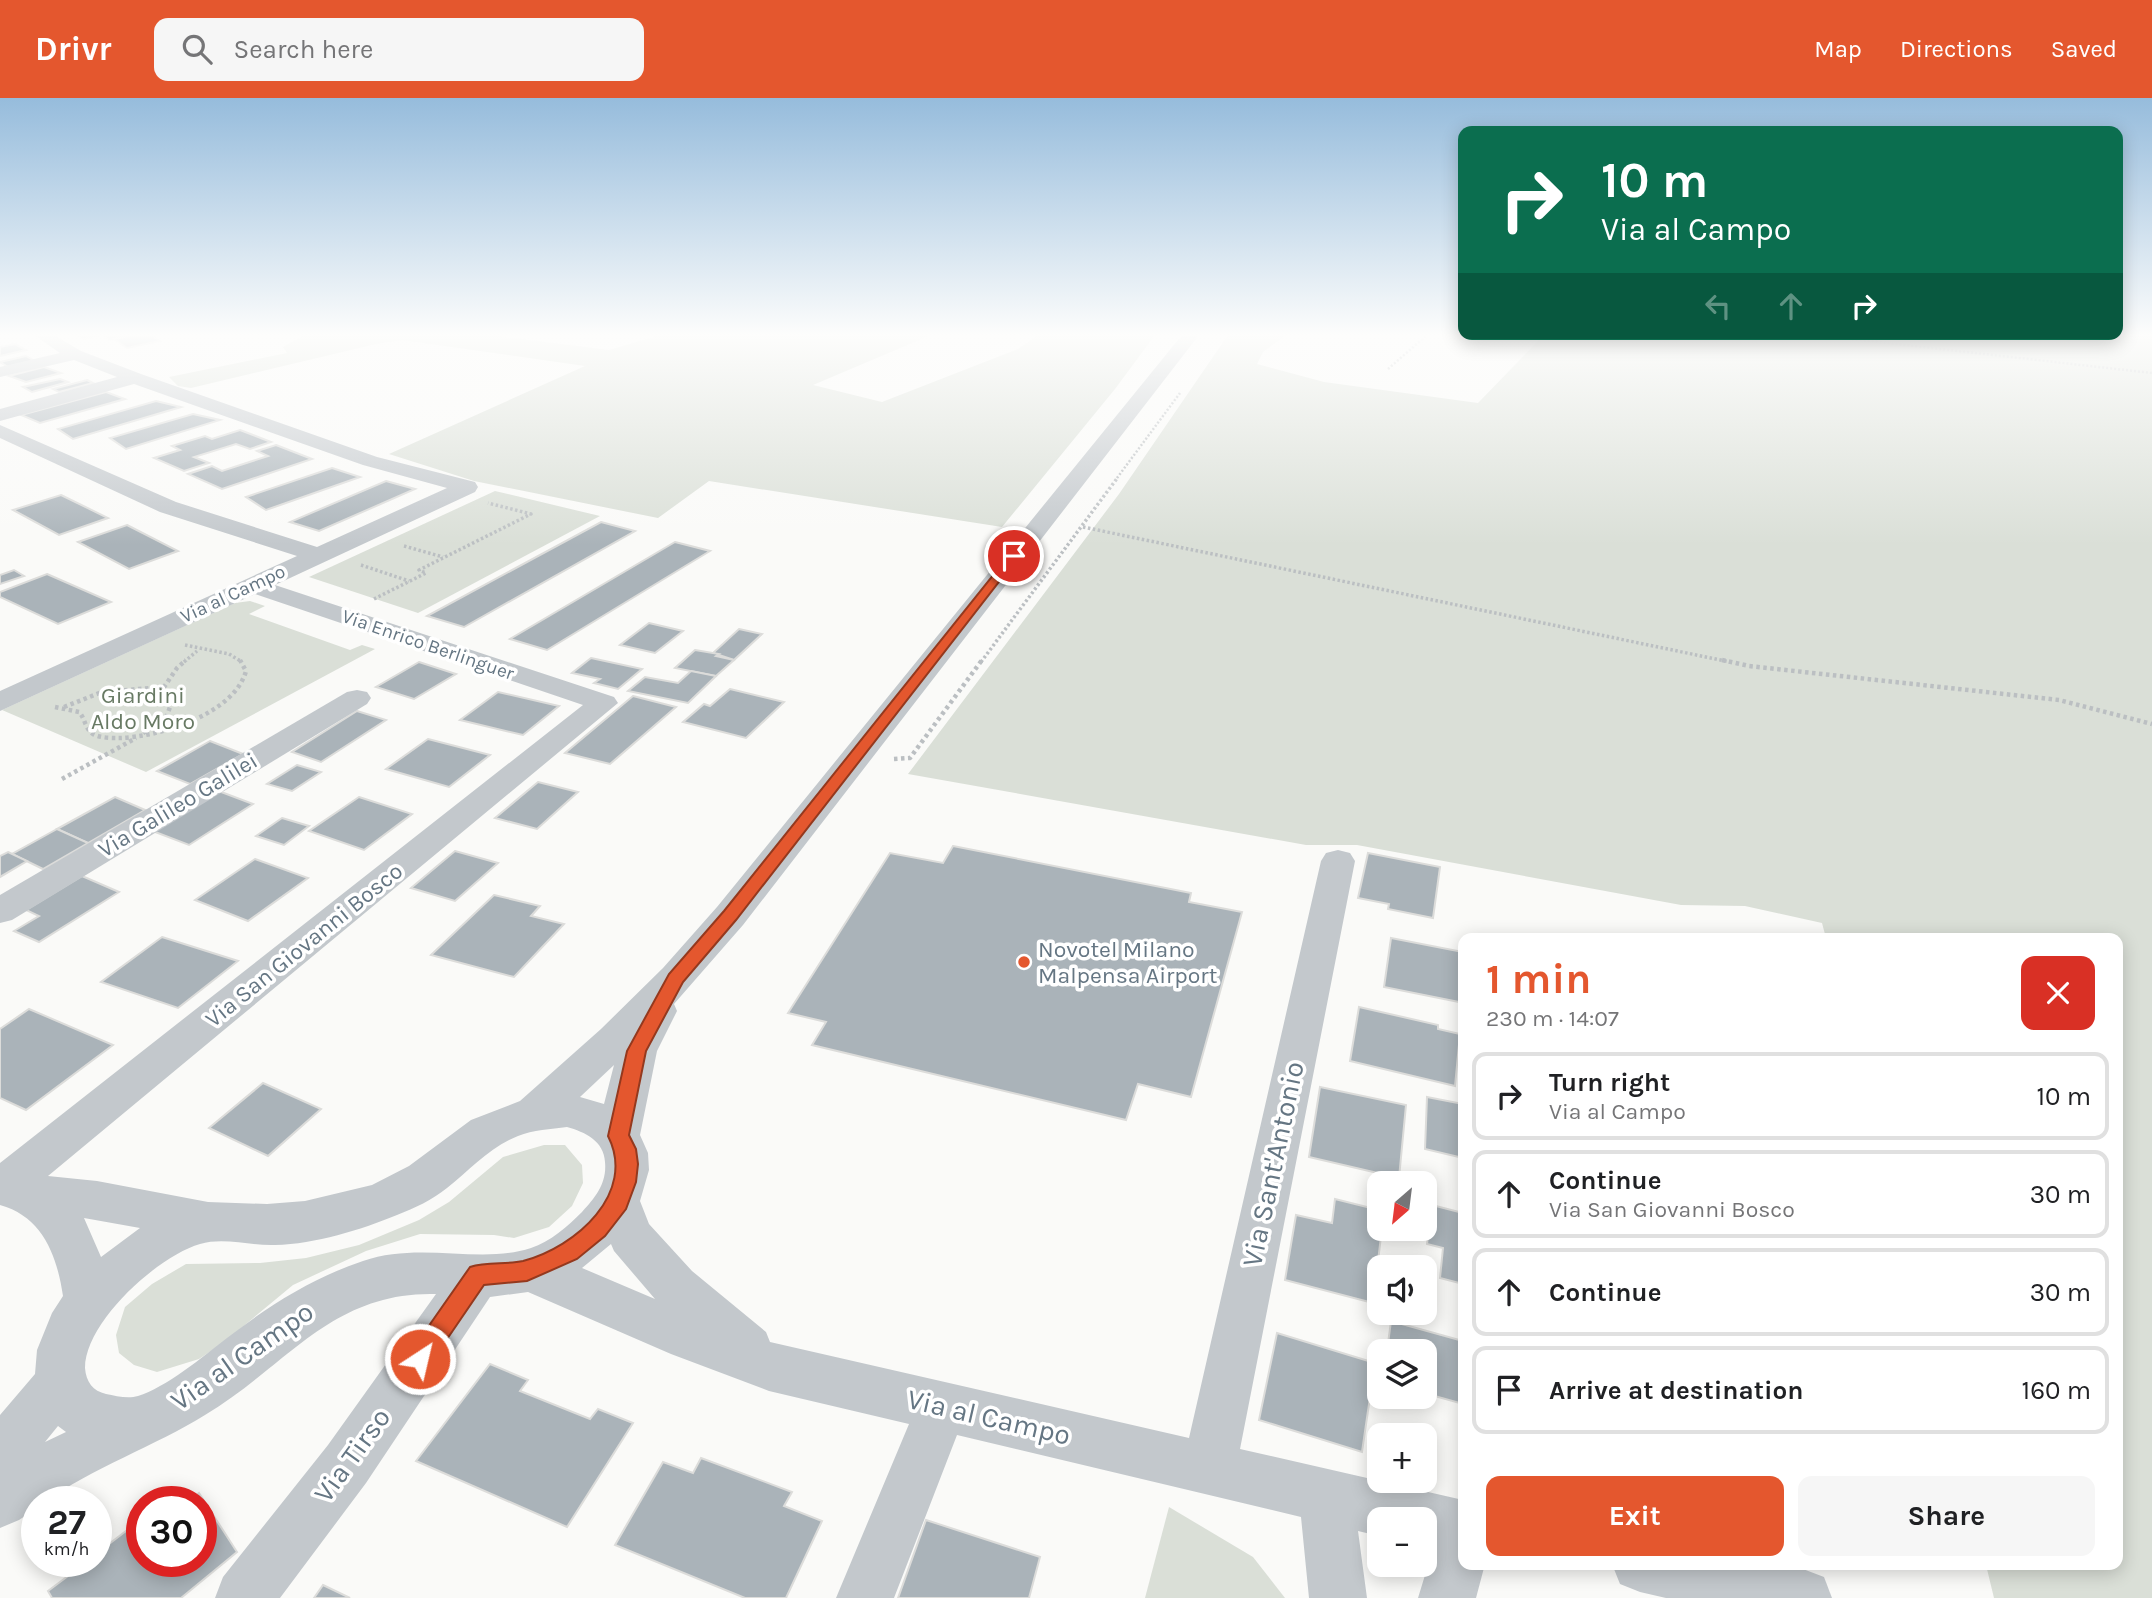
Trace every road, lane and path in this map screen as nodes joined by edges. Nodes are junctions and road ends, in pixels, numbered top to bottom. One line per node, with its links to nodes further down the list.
1 (36, 405): 5 (street)
2 (211, 405): 7 (street)
3 (1135, 405): 26 (street)
4 (1173, 405): 8 (path)
5 (0, 415)
6 (0, 431): 10 (street)
7 (472, 497): 10 (street, Via al Campo); 11 (path)
8 (1083, 527): 24 (path); 26 (path)
9 (410, 539): 11 (path)
10 (317, 555): 14 (street, Via al Campo)
11 (444, 557): 13 (path)
12 (368, 559): 13 (path)
13 (410, 581): 15 (path)
14 (252, 585): 15 (street, Via Enrico Berlinguer); 16 (street, Via al Campo)
15 (342, 616): 21 (street, Via Enrico Berlinguer)
16 (151, 632): 17 (path); 20 (street, Via al Campo)
17 (198, 651): 18 (path); 25 (path)
18 (164, 687): 23 (path); 25 (path)
19 (357, 698): 29 (street, Via Galileo Galilei)
20 (0, 702)
21 (604, 704): 33 (street, Via San Giovanni Bosco)
22 (47, 707): 23 (path)
23 (63, 708): 25 (path)
24 (2152, 724)
25 (140, 735): 27 (path)
26 (852, 761): 30 (street)
27 (62, 779)
28 (1338, 860): 43 (street, Via Sant'Antonio)
29 (0, 911)
30 (676, 978): 31 (street); 32 (street)
31 (535, 1113): 32 (street); 35 (street)
32 (618, 1136): 34 (street, Via al Campo)
33 (11, 1189): 35 (street); 37 (street)
34 (618, 1202): 36 (street, Via al Campo); 38 (street, Via al Campo)
35 (207, 1222): 37 (street)
36 (502, 1272): 38 (street, Via al Campo); 41 (street, Via al Campo); 49 (street, Via Tirso)
37 (88, 1301): 39 (street)
38 (769, 1366): 40 (street, Via al Campo)
39 (61, 1383): 41 (street, Via al Campo); 42 (street)
40 (942, 1407): 43 (street, Via al Campo); 50 (street)
41 (142, 1421): 45 (street)
42 (0, 1455)
43 (1209, 1468): 44 (street, Via al Campo)
44 (1326, 1496): 46 (street, Via al Campo); 51 (street)
45 (0, 1502)
46 (1458, 1527)
47 (1458, 1561): 52 (street)
48 (1669, 1570): 53 (street)
49 (244, 1598)
50 (865, 1598)
51 (1338, 1598)
52 (1447, 1598)
53 (1803, 1598)

